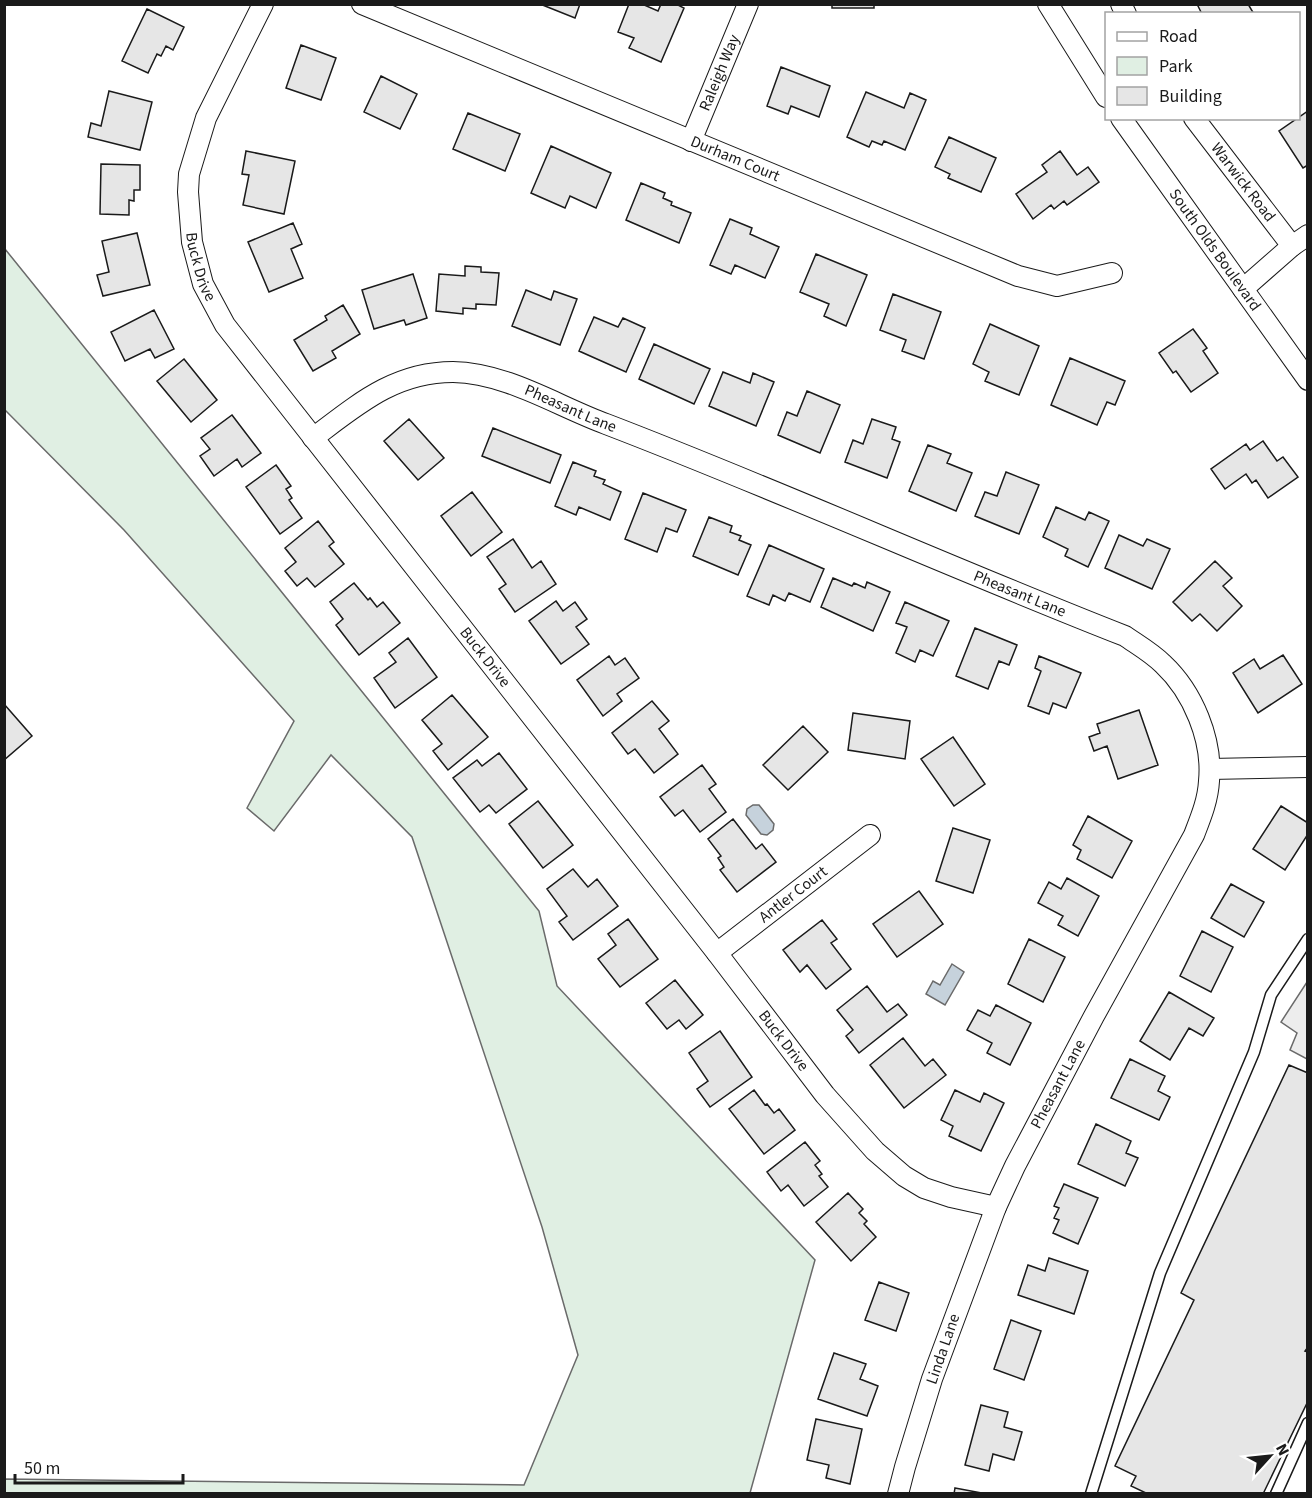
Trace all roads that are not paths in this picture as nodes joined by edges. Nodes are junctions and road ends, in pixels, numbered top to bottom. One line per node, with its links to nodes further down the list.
1 (263, 4): 13 (street, Buck Drive)
2 (362, 4): 8 (street, Durham Court)
3 (748, 4): 8 (street, Raleigh Way)
4 (1048, 4): 5 (street)
5 (1105, 94)
6 (1123, 120): 11 (street, South Olds Boulevard)
7 (1196, 120): 9 (street, Warwick Road)
8 (691, 141): 10 (street, Durham Court)
9 (1300, 240): 11 (street)
10 (1112, 273)
11 (1243, 289): 12 (street, South Olds Boulevard)
12 (1308, 380)
13 (313, 438): 15 (street, Pheasant Lane); 18 (street, Buck Drive)
14 (1308, 767): 15 (street)
15 (1210, 769): 19 (street, Pheasant Lane)
16 (870, 835): 18 (street, Antler Court)
17 (1308, 939): 21 (lane)
18 (717, 953): 19 (street, Buck Drive)
19 (996, 1207): 22 (street, Linda Lane)
20 (1308, 1423): 23 (lane)
21 (1092, 1493)
22 (898, 1494)
23 (1276, 1494)

